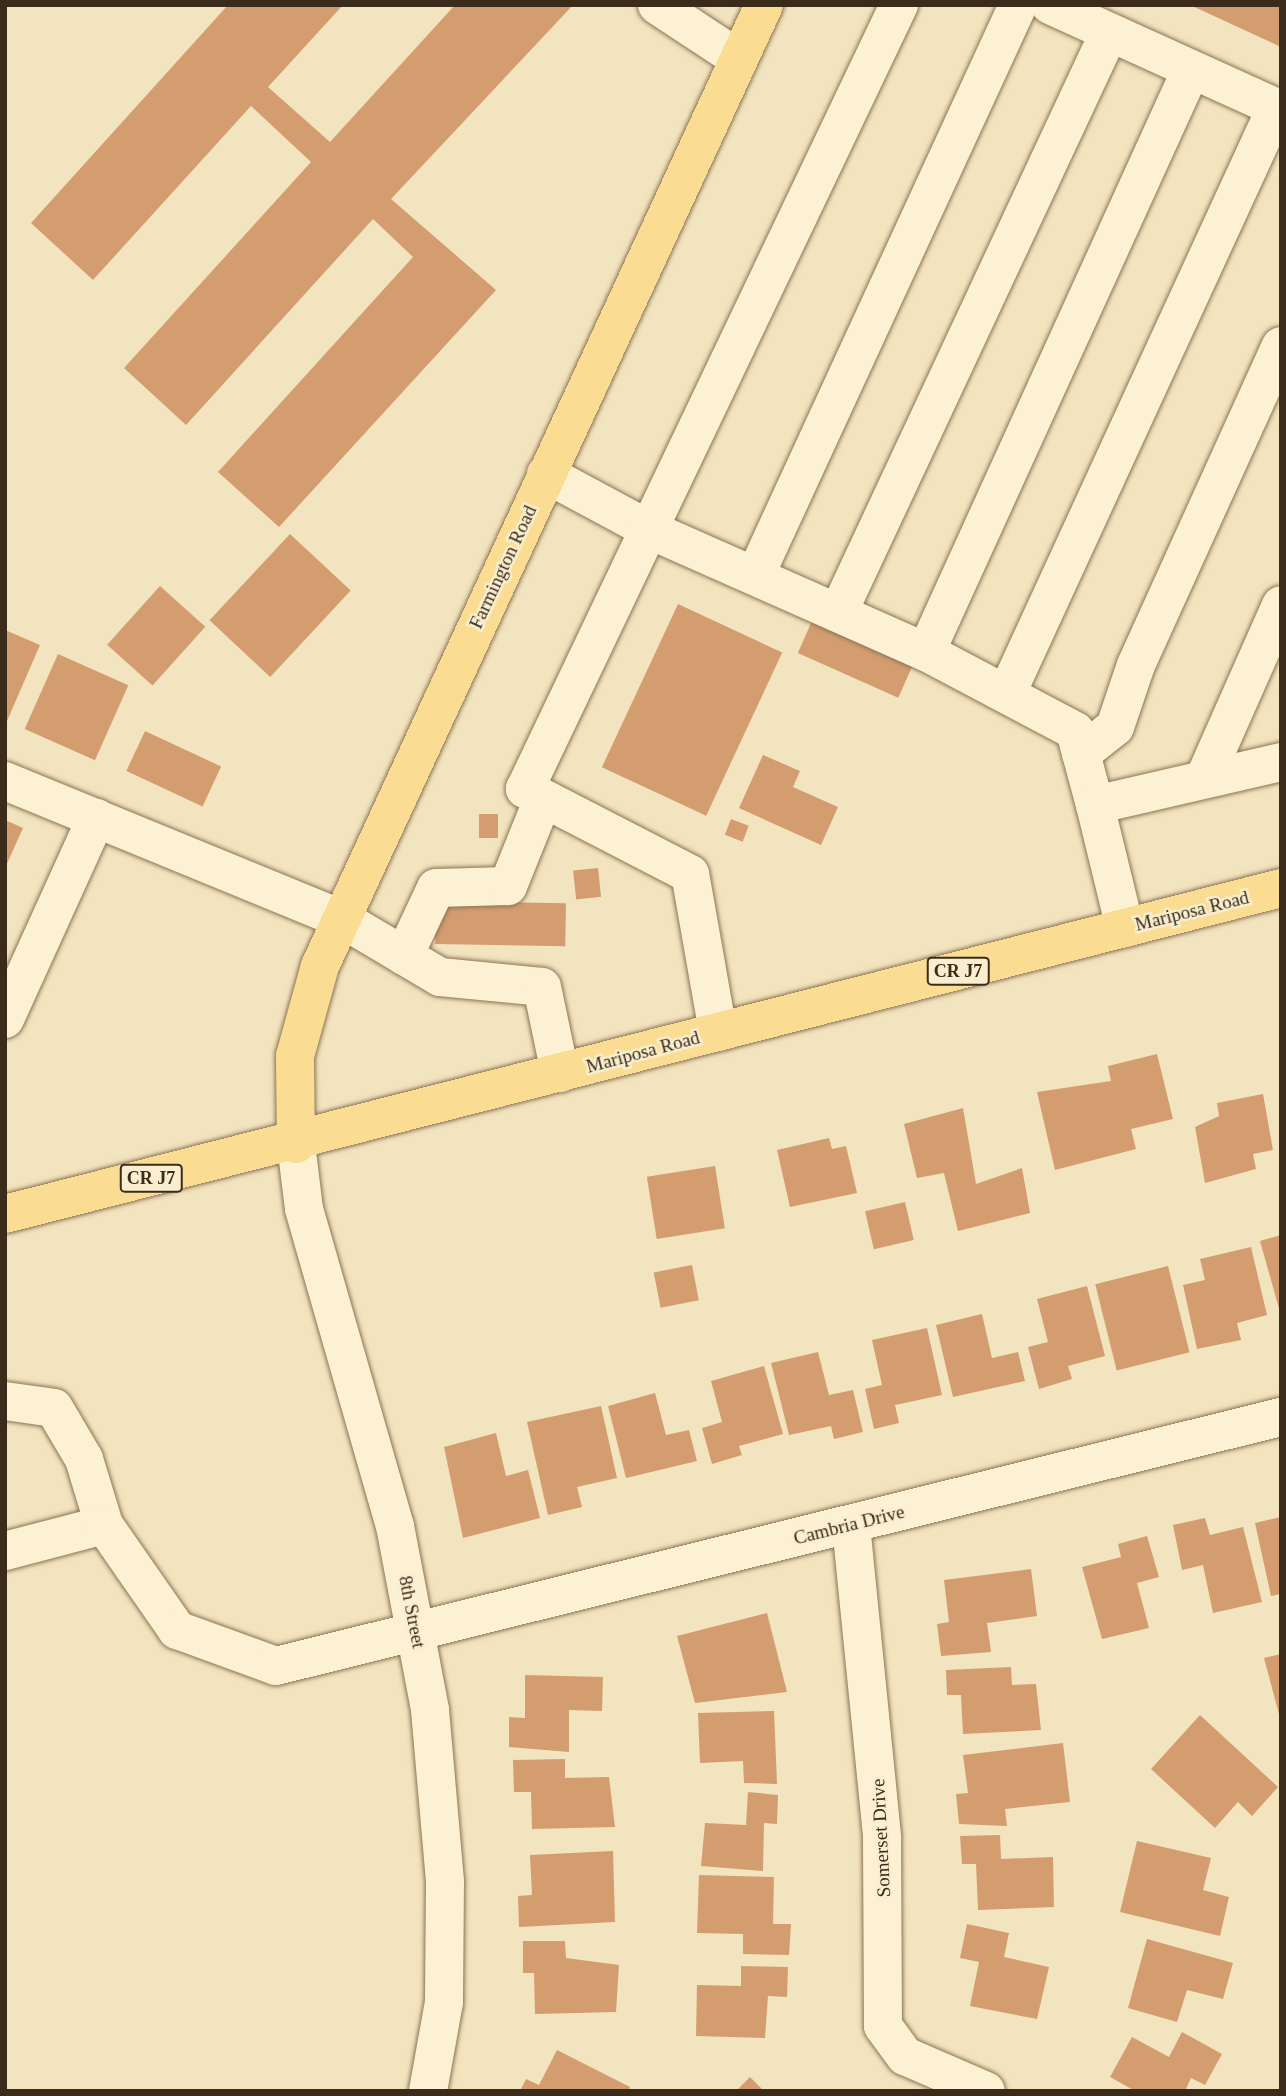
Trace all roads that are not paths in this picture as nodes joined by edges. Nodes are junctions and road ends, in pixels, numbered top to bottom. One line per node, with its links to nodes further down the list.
1 (657, 5): 7 (street)
2 (764, 5): 7 (main road, Farmington Road)
3 (899, 5): 12 (street)
4 (1018, 5): 13 (street)
5 (1050, 5): 6 (street)
6 (1109, 33): 8 (street); 15 (street)
7 (739, 59): 11 (main road, Farmington Road)
8 (1191, 70): 9 (street); 16 (street)
9 (1278, 109): 17 (street)
10 (1281, 346): 18 (street)
11 (545, 474): 12 (street); 26 (main road, Farmington Road)
12 (648, 529): 13 (street); 22 (street)
13 (755, 576): 15 (street)
14 (1281, 605): 20 (street)
15 (838, 613): 16 (street)
16 (926, 652): 17 (street)
17 (1007, 693): 18 (street)
18 (1081, 754): 23 (street)
19 (1281, 762): 20 (street)
20 (1204, 779): 23 (street)
21 (5, 781): 24 (street)
22 (543, 799): 28 (street); 30 (street)
23 (1095, 805): 27 (street)
24 (96, 818): 26 (street); 29 (street)
25 (1281, 888): 27 (main road, Mariposa Road / CR J7)
26 (342, 919): 28 (street); 32 (main road, Farmington Road)
27 (1125, 928): 30 (main road, Mariposa Road / CR J7)
28 (404, 956): 31 (street)
29 (5, 1019)
30 (718, 1032): 31 (main road, Mariposa Road / CR J7)
31 (560, 1073): 32 (main road, Mariposa Road / CR J7)
32 (296, 1144): 33 (main road, Mariposa Road / CR J7); 39 (street, 8th Street)
33 (5, 1214)
34 (5, 1401): 36 (street, Cambria Drive)
35 (1281, 1417): 37 (street, Cambria Drive)
36 (104, 1525): 38 (street); 39 (street, Cambria Drive)
37 (850, 1525): 39 (street, Cambria Drive); 41 (street, Somerset Drive)
38 (5, 1551)
39 (417, 1631): 40 (street, 8th Street)
40 (428, 2091)
41 (986, 2091)

